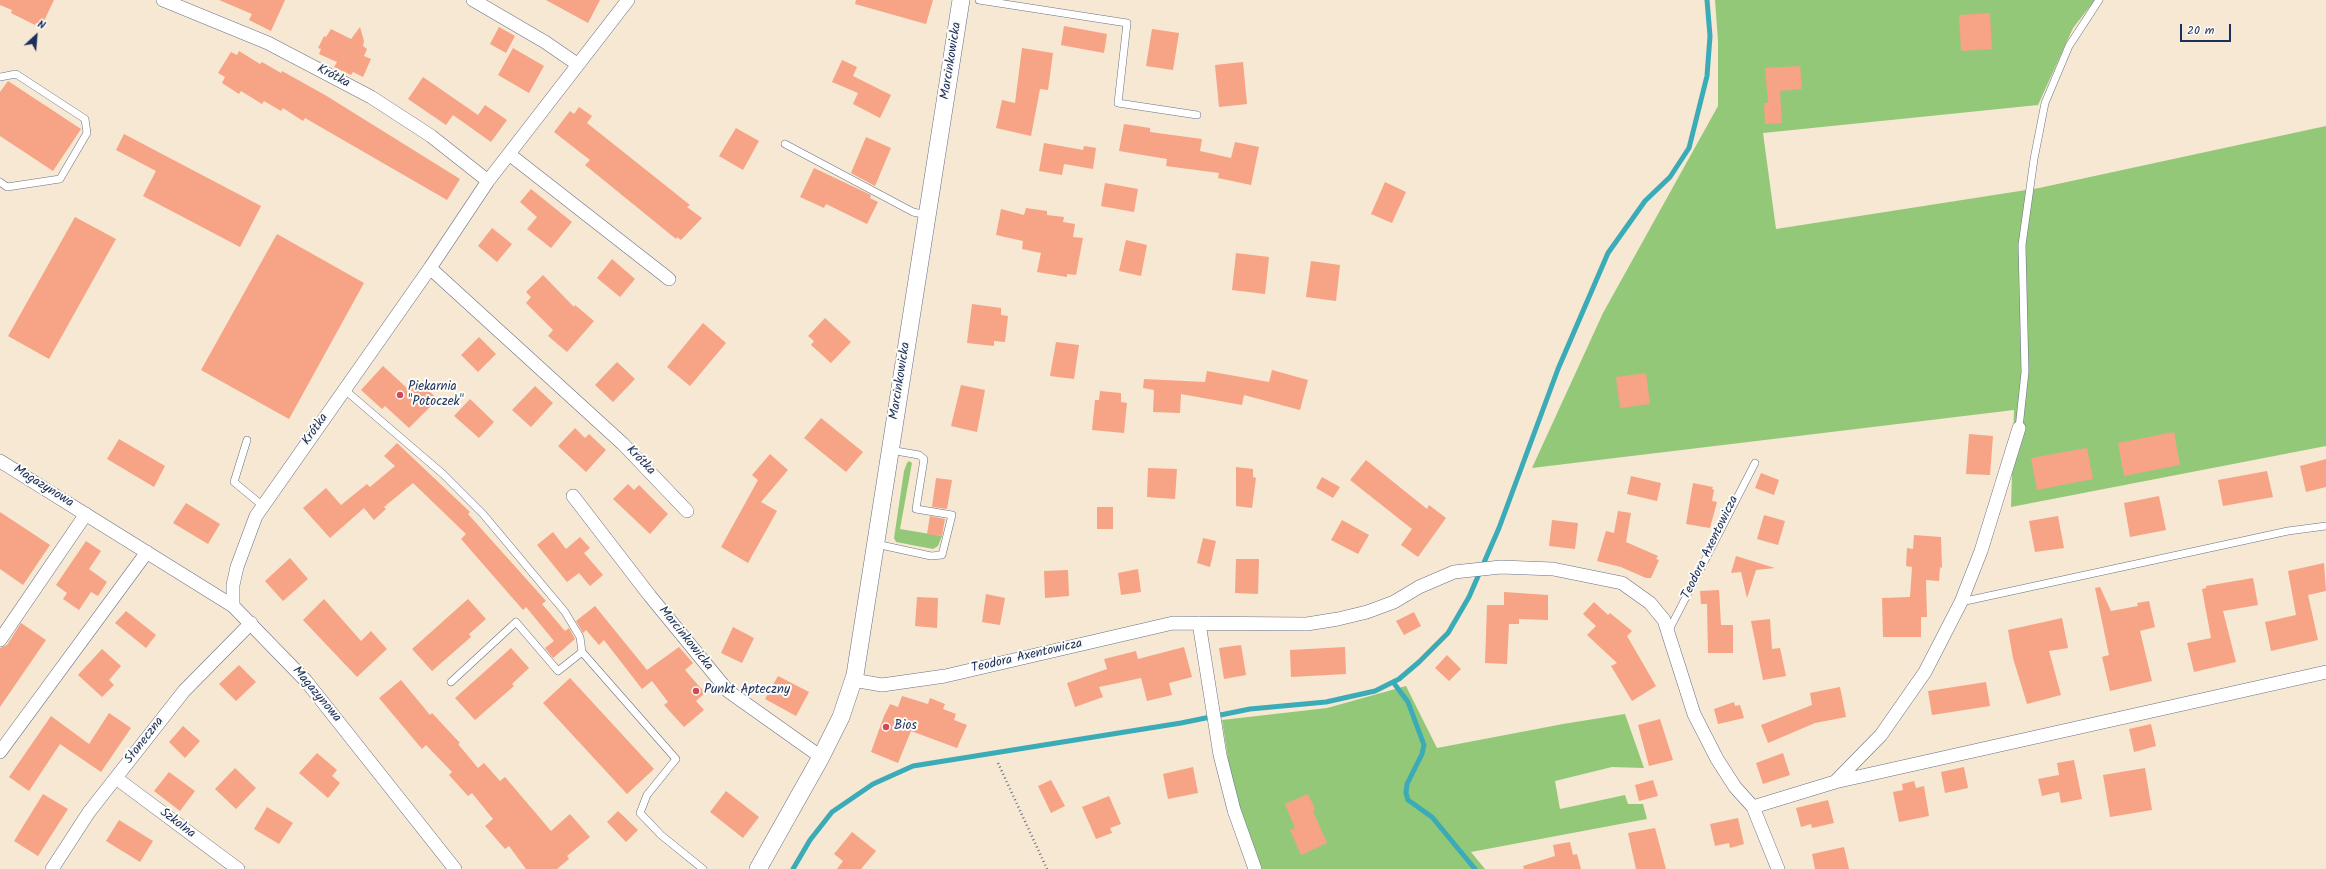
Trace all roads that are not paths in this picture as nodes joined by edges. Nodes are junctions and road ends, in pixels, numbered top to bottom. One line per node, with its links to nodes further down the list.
1 (163, 0): 13 (street, Krótka)
2 (473, 0): 7 (street)
3 (628, 0): 7 (street, Krótka)
4 (961, 0): 14 (street, Marcinkowicka)
5 (979, 0): 9 (lane)
6 (2099, 0): 18 (lane)
7 (577, 64): 11 (street, Krótka)
8 (0, 77): 12 (lane)
9 (1197, 115)
10 (784, 144): 14 (lane)
11 (509, 154): 13 (street, Krótka); 16 (street)
12 (0, 182)
13 (488, 182): 15 (street, Krótka)
14 (927, 215): 20 (street, Marcinkowicka)
15 (430, 268): 17 (street, Krótka); 25 (street, Krótka)
16 (669, 279)
17 (345, 390): 24 (street, Krótka); 36 (lane)
18 (2019, 428): 30 (street)
19 (247, 440): 24 (lane)
20 (890, 450): 28 (street, Marcinkowicka); 28 (lane)
21 (0, 461): 26 (street, Magazynowa)
22 (1755, 463): 34 (lane, Teodora Axentowicza)
23 (573, 496): 41 (street, Marcinkowicka)
24 (263, 506): 31 (street, Krótka)
25 (687, 511)
26 (86, 514): 29 (street, Magazynowa); 35 (street, Magazynowa)
27 (2326, 526): 30 (lane)
28 (875, 544): 38 (street, Marcinkowicka)
29 (148, 552): 31 (street, Magazynowa); 40 (street)
30 (1961, 602): 43 (street)
31 (233, 606): 32 (street, Magazynowa)
32 (251, 623): 42 (street, Słoneczna); 47 (street, Magazynowa)
33 (1199, 623): 34 (street, Teodora Axentowicza); 38 (street, Teodora Axentowicza); 50 (street)
34 (1668, 633): 44 (street, Teodora Axentowicza)
35 (0, 640)
36 (582, 652): 39 (lane); 48 (lane)
37 (2326, 672): 43 (street)
38 (853, 680): 41 (street, Marcinkowicka)
39 (451, 682)
40 (0, 752)
41 (821, 757): 49 (street, Marcinkowicka)
42 (116, 778): 45 (street, Słoneczna); 46 (street, Szkolna)
43 (1835, 782): 44 (street)
44 (1753, 807): 51 (street, Teodora Axentowicza)
45 (52, 869)
46 (238, 869)
47 (455, 869)
48 (704, 869)
49 (758, 869)
50 (1256, 869)
51 (1778, 869)

